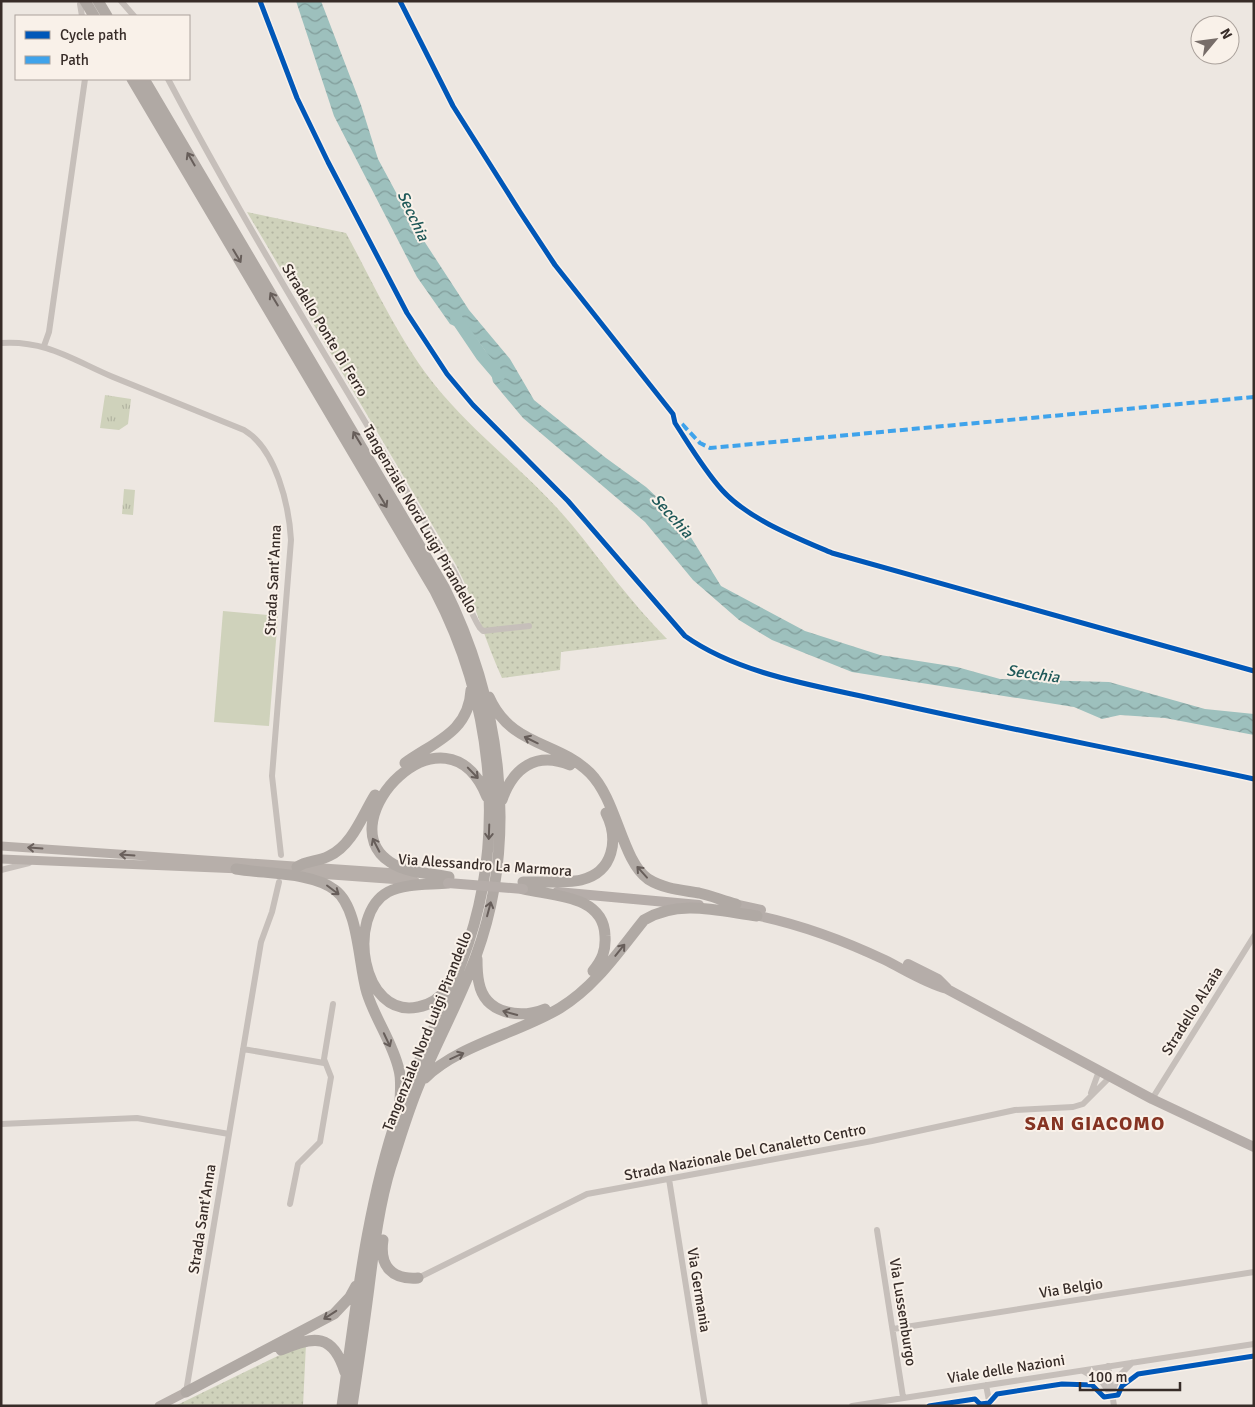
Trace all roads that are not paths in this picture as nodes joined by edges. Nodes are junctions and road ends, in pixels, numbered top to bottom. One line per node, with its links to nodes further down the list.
1 (85, 1): 4 (street); 5 (highway)
2 (98, 1): 6 (highway)
3 (121, 1): 7 (street)
4 (82, 15)
5 (93, 15)
6 (106, 15)
7 (133, 15)
8 (85, 80): 13 (street)
9 (133, 80): 15 (highway, Tangenziale Nord Luigi Pirandello, one-way to 15)
10 (145, 80): 15 (highway, Tangenziale Nord Luigi Pirandello, one-way to 10)
11 (169, 80): 14 (street, Stradello Ponte Di Ferro)
12 (1, 343): 13 (street, Strada Sant'Anna)
13 (44, 346): 18 (street, Strada Sant'Anna)
14 (529, 626)
15 (476, 676): 16 (highway, Tangenziale Nord Luigi Pirandello); 21 (highway); 27 (highway, one-way to 15)
16 (495, 805): 24 (highway, one-way to 16); 26 (highway); 30 (highway, Tangenziale Nord Luigi Pirandello, one-way to 16); 31 (highway, Tangenziale Nord Luigi Pirandello, one-way to 31)
17 (1, 846): 21 (main road, Via Alessandro La Marmora, one-way to 17)
18 (282, 855)
19 (1, 859): 20 (main road, Via Alessandro La Marmora)
20 (36, 861): 22 (main road, Via Alessandro La Marmora); 23 (street)
21 (297, 867): 24 (main road, Via Alessandro La Marmora)
22 (236, 869): 24 (main road, Via Alessandro La Marmora); 41 (highway, one-way to 41)
23 (1, 870)
24 (449, 880): 26 (main road, Via Alessandro La Marmora, bridge); 31 (highway)
25 (279, 882): 34 (street, Strada Sant'Anna)
26 (523, 886): 27 (main road, Via Alessandro La Marmora); 28 (main road, Via Alessandro La Marmora); 30 (highway, one-way to 30)
27 (736, 904): 32 (main road, Via Alessandro La Marmora)
28 (756, 916): 32 (main road, Via Alessandro La Marmora); 38 (highway, one-way to 28)
29 (1254, 936): 40 (street, Stradello Alzaia)
30 (477, 955): 38 (highway, Tangenziale Nord Luigi Pirandello)
31 (457, 975): 41 (highway, Tangenziale Nord Luigi Pirandello)
32 (947, 989): 36 (main road, Via Alessandro La Marmora)
33 (333, 1004): 35 (street)
34 (243, 1049): 35 (street); 43 (street, Strada Sant'Anna)
35 (324, 1063): 47 (street)
36 (1099, 1072): 37 (main road, Via Alessandro La Marmora); 39 (street)
37 (1110, 1077): 39 (street, Strada Nazionale Del Canaletto Centro); 40 (main road, Via Alessandro La Marmora)
38 (419, 1085): 46 (highway, Tangenziale Nord Luigi Pirandello)
39 (1090, 1097): 45 (street, Strada Nazionale Del Canaletto Centro)
40 (1152, 1099): 44 (main road, Via Alessandro La Marmora)
41 (399, 1112): 50 (highway, Tangenziale Nord Luigi Pirandello)
42 (1, 1124): 43 (street)
43 (229, 1134): 60 (street, Strada Sant'Anna)
44 (1254, 1147)
45 (670, 1179): 51 (street, Strada Nazionale Del Canaletto Centro); 66 (street, Via Germania)
46 (384, 1195): 51 (highway); 52 (highway, Tangenziale Nord Luigi Pirandello)
47 (290, 1204)
48 (878, 1230): 53 (street, Via Lussemburgo)
49 (1254, 1272): 53 (street, Via Belgio)
50 (361, 1278): 52 (highway, Tangenziale Nord Luigi Pirandello); 60 (highway, one-way to 60)
51 (418, 1278)
52 (361, 1304): 58 (highway); 65 (highway)
53 (893, 1329): 62 (street, Via Lussemburgo)
54 (1254, 1344): 55 (street, Viale delle Nazioni)
55 (1132, 1363): 56 (street, Viale delle Nazioni); 61 (street)
56 (1108, 1366): 57 (street, Viale delle Nazioni); 61 (street)
57 (1082, 1370): 59 (street, Viale delle Nazioni); 61 (street)
58 (346, 1376): 60 (highway); 64 (highway)
59 (986, 1386): 62 (street, Viale delle Nazioni); 68 (street)
60 (186, 1392): 63 (main road)
61 (1113, 1397): 69 (street)
62 (903, 1398): 67 (street, Viale delle Nazioni)
63 (159, 1406)
64 (342, 1406)
65 (352, 1406)
66 (705, 1406)
67 (852, 1406)
68 (990, 1406)
69 (1114, 1406)

